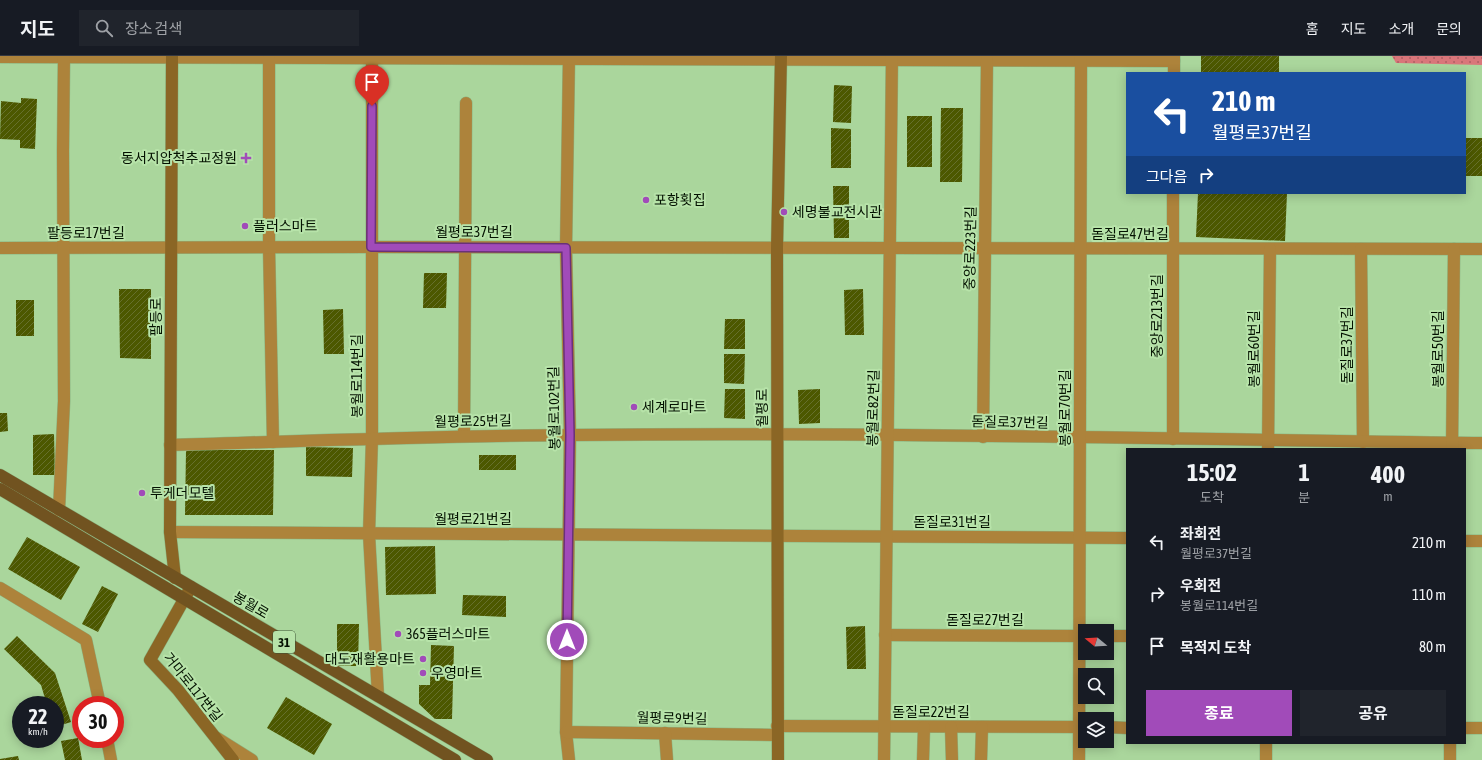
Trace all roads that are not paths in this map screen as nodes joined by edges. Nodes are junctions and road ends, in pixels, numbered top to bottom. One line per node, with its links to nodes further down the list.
1 (0, 57): 2 (street)
2 (64, 57): 3 (street); 19 (street)
3 (172, 57): 5 (street); 14 (main road, 팔등로)
4 (372, 57): 5 (street); 6 (street); 16 (street, 봉월로114번길)
5 (269, 58): 15 (street)
6 (569, 58): 7 (street); 20 (street, 봉월로102번길)
7 (781, 58): 8 (street); 21 (main road, 월평로)
8 (892, 58): 10 (street); 22 (street, 봉월로82번길)
9 (1081, 58): 10 (street); 11 (street); 24 (street, 봉월로70번길)
10 (987, 60): 23 (street, 중앙로223번길)
11 (1174, 63)
12 (466, 103): 17 (street)
13 (1173, 194): 25 (street, 중앙로213번길)
14 (171, 247): 15 (street, 월평로37번길); 19 (street, 팔등로17번길); 41 (main road, 팔등로)
15 (269, 247): 16 (street, 월평로37번길); 38 (street)
16 (371, 247): 17 (street, 월평로37번길); 35 (street, 봉월로114번길)
17 (466, 247): 20 (street, 월평로37번길); 32 (street)
18 (0, 248): 19 (street, 팔등로17번길)
19 (64, 248): 46 (street)
20 (566, 248): 21 (street, 월평로37번길); 31 (street, 봉월로102번길)
21 (777, 248): 22 (street, 돋질로47번길); 30 (main road, 월평로)
22 (890, 248): 23 (street, 돋질로47번길); 33 (street, 봉월로82번길)
23 (985, 249): 24 (street, 돋질로47번길); 34 (street, 중앙로223번길)
24 (1080, 249): 25 (street, 돋질로47번길); 36 (street, 봉월로70번길)
25 (1173, 249): 26 (street, 돋질로47번길); 37 (street, 중앙로213번길)
26 (1270, 249): 27 (street, 돋질로47번길); 42 (street, 봉월로60번길)
27 (1361, 249): 28 (street, 돋질로47번길); 39 (street, 돋질로37번길)
28 (1454, 249): 29 (street, 돋질로47번길); 43 (street, 봉월로50번길)
29 (1482, 249)
30 (777, 434): 31 (street, 월평로25번길); 33 (street, 돋질로37번길); 50 (main road, 월평로)
31 (570, 435): 32 (street, 월평로25번길); 49 (street, 봉월로102번길)
32 (464, 436): 35 (street, 월평로25번길)
33 (888, 436): 34 (street, 돋질로37번길); 51 (street, 봉월로82번길)
34 (983, 437): 36 (street, 돋질로37번길)
35 (372, 438): 38 (street, 월평로25번길); 48 (street, 봉월로114번길)
36 (1080, 438): 37 (street, 돋질로37번길); 52 (street, 봉월로70번길)
37 (1173, 439): 42 (street, 돋질로37번길)
38 (273, 442): 41 (street, 월평로25번길)
39 (1362, 442): 42 (street, 돋질로37번길); 43 (street, 돋질로37번길)
40 (1482, 443): 43 (street, 돋질로37번길)
41 (170, 445): 47 (main road, 팔등로)
42 (1268, 445)
43 (1452, 446)
44 (3, 476): 45 (street); 46 (main road, 봉월로 / 31)
45 (0, 490): 59 (main road)
46 (59, 510): 56 (main road, 봉월로 / 31)
47 (170, 532): 48 (street, 월평로21번길); 56 (main road, 팔등로)
48 (369, 534): 49 (street, 월평로21번길); 67 (street, 봉월로114번길)
49 (567, 534): 50 (street, 월평로21번길); 79 (street, 봉월로102번길)
50 (777, 535): 51 (street, 돋질로31번길); 78 (main road, 월평로)
51 (887, 536): 52 (street, 돋질로31번길); 61 (street, 봉월로82번길)
52 (1079, 538): 53 (street, 돋질로31번길); 60 (street, 봉월로70번길)
53 (1126, 538)
54 (1466, 541): 55 (street)
55 (1482, 541)
56 (175, 578): 57 (main road, 봉월로 / 31)
57 (190, 587): 59 (main road, 거마로117번길); 67 (main road, 봉월로 / 31)
58 (0, 588): 66 (street)
59 (183, 600): 81 (main road, 거마로117번길); 89 (main road)
60 (1082, 624)
61 (885, 635): 62 (street, 돋질로27번길); 69 (street, 봉월로82번길)
62 (1078, 636)
63 (1114, 636): 64 (street)
64 (1126, 636)
65 (1082, 660): 68 (street, 봉월로70번길)
66 (98, 696)
67 (378, 696): 90 (main road, 봉월로 / 31)
68 (1082, 712)
69 (884, 727): 70 (street, 돋질로22번길); 78 (street, 돋질로22번길); 94 (street, 봉월로82번길)
70 (924, 727): 71 (street, 돋질로22번길); 95 (street)
71 (952, 727): 72 (street, 돋질로22번길); 96 (street)
72 (982, 727): 73 (street, 돋질로22번길); 97 (street)
73 (1078, 727)
74 (1114, 728): 75 (street)
75 (1126, 728)
76 (1466, 728): 77 (street)
77 (1482, 728)
78 (777, 731): 80 (street, 월평로9번길); 93 (main road, 월평로)
79 (566, 732): 80 (street, 월평로9번길); 91 (street, 봉월로102번길)
80 (665, 733): 92 (street)
81 (214, 737): 87 (main road, 거마로117번길); 88 (street)
82 (1266, 744): 99 (street)
83 (1450, 744): 100 (street)
84 (109, 748): 86 (street)
85 (1079, 748): 98 (street, 봉월로70번길)
86 (111, 760)
87 (233, 760)
88 (252, 760)
89 (455, 760)
90 (487, 760)
91 (569, 760)
92 (666, 760)
93 (778, 760)
94 (884, 760)
95 (923, 760)
96 (952, 760)
97 (981, 760)
98 (1078, 760)
99 (1266, 760)
100 (1450, 760)

